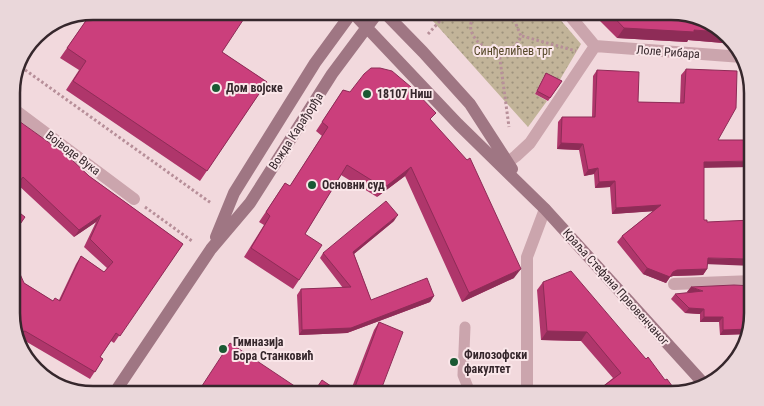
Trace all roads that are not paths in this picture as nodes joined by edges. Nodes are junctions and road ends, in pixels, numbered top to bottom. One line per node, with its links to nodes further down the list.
1 (347, 20): 14 (main road, Вожда Карађорђа)
2 (360, 20): 6 (main road, Краља Стефана Првовенчаног)
3 (373, 20): 6 (main road, Вожда Карађорђа)
4 (393, 20): 10 (main road, Краља Стефана Првовенчаног)
5 (573, 20): 7 (street)
6 (367, 28): 11 (main road, Краља Стефана Првовенчаног); 14 (main road, Вожда Карађорђа)
7 (594, 46): 8 (street, Лоле Рибара); 10 (street)
8 (734, 56)
9 (20, 113): 12 (street, Војводе Вука)
10 (508, 162): 11 (main road, Краља Стефана Првовенчаног)
11 (526, 190): 13 (main road, Краља Стефана Првовенчаног)
12 (134, 199)
13 (544, 209): 18 (main road, Краља Стефана Првовенчаног); 21 (street)
14 (211, 249): 19 (main road, Вожда Карађорђа)
15 (744, 281): 16 (street)
16 (674, 284)
17 (465, 326): 20 (lane)
18 (700, 379)
19 (119, 386)
20 (467, 386)
21 (527, 386)

